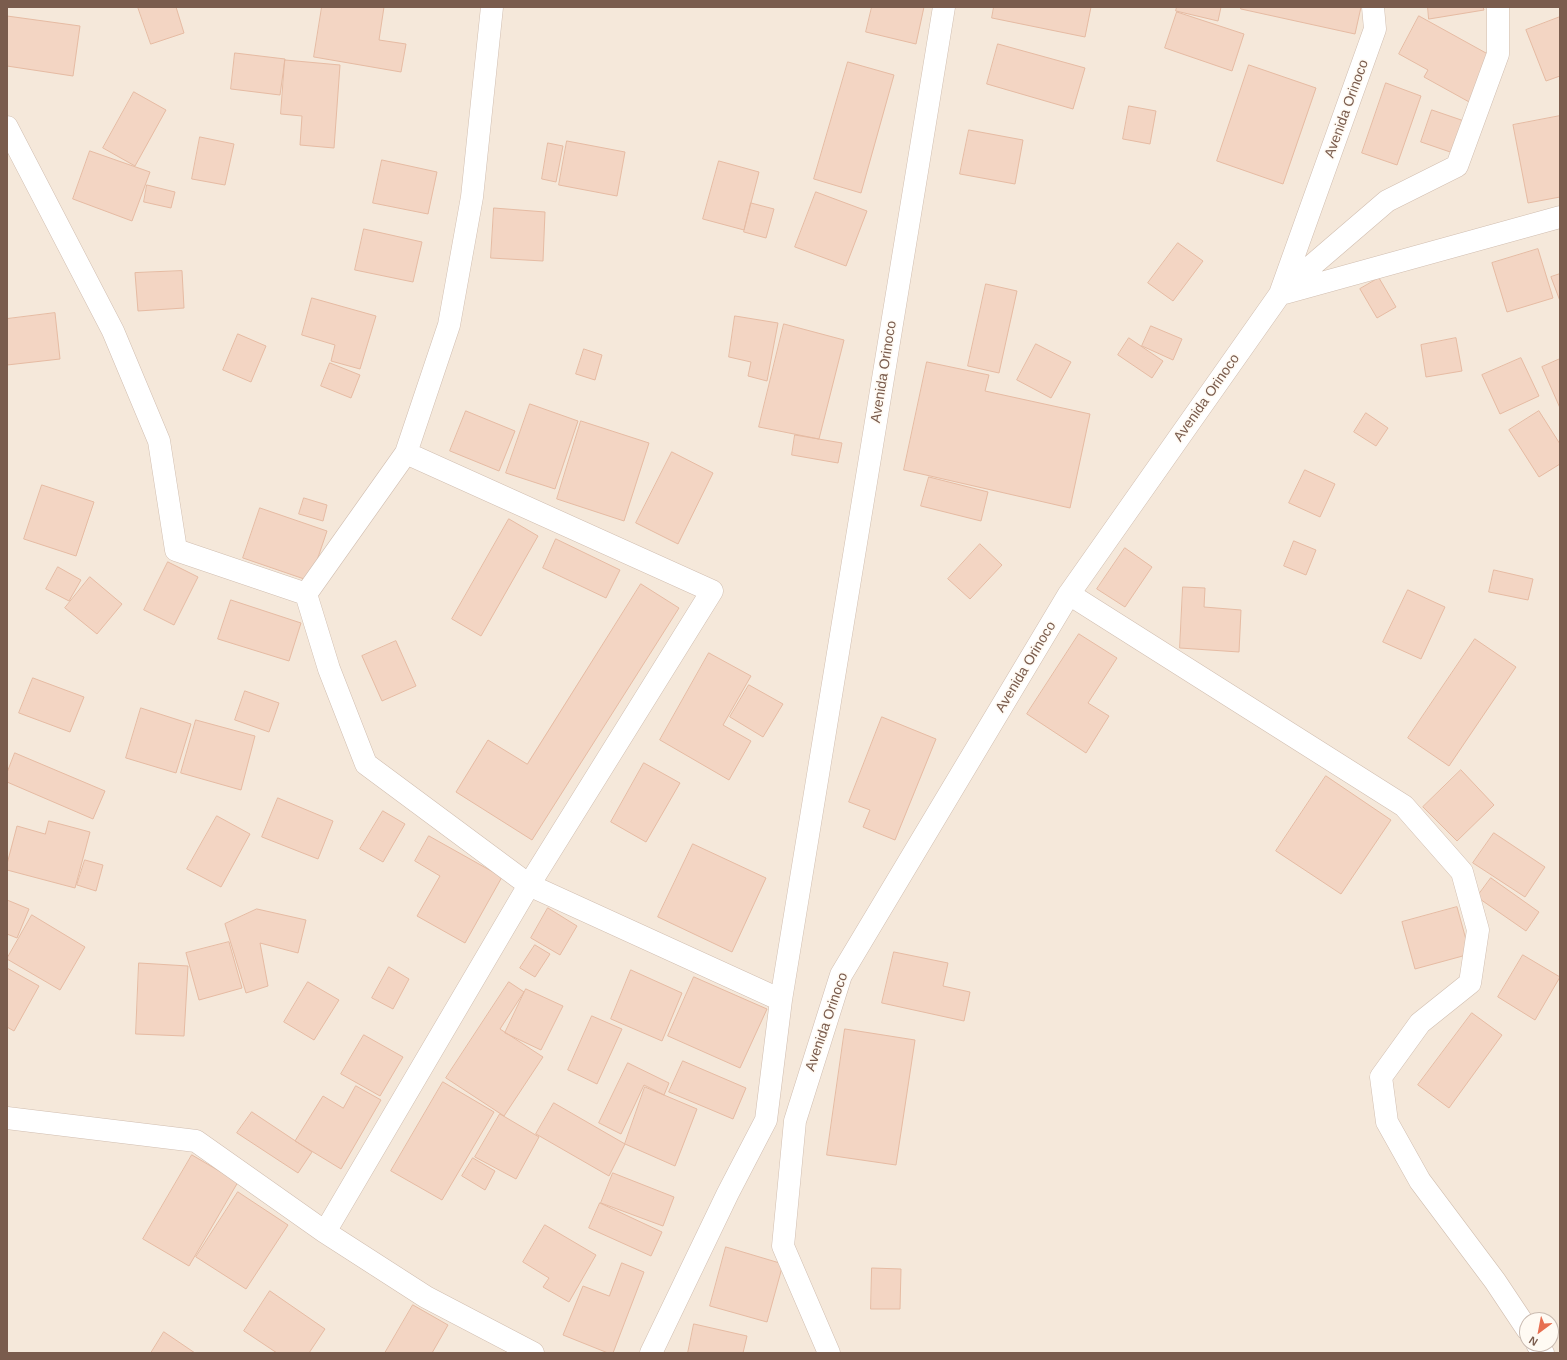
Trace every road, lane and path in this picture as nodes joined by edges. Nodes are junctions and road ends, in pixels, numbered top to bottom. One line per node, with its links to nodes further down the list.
1 (492, 7): 8 (street)
2 (944, 7): 12 (street, Avenida Orinoco)
3 (1373, 7): 7 (street, Avenida Orinoco)
4 (1498, 7): 7 (street)
5 (7, 127): 9 (street)
6 (1560, 217): 7 (street)
7 (1280, 294): 10 (street, Avenida Orinoco)
8 (406, 453): 9 (street); 11 (street)
9 (306, 594): 11 (street)
10 (1069, 594): 15 (street); 18 (street, Avenida Orinoco)
11 (529, 885): 12 (street); 14 (street)
12 (781, 1000): 17 (street, Avenida Orinoco)
13 (7, 1118): 14 (street)
14 (325, 1232): 16 (street)
15 (1519, 1317)
16 (533, 1353)
17 (651, 1353)
18 (829, 1353)

